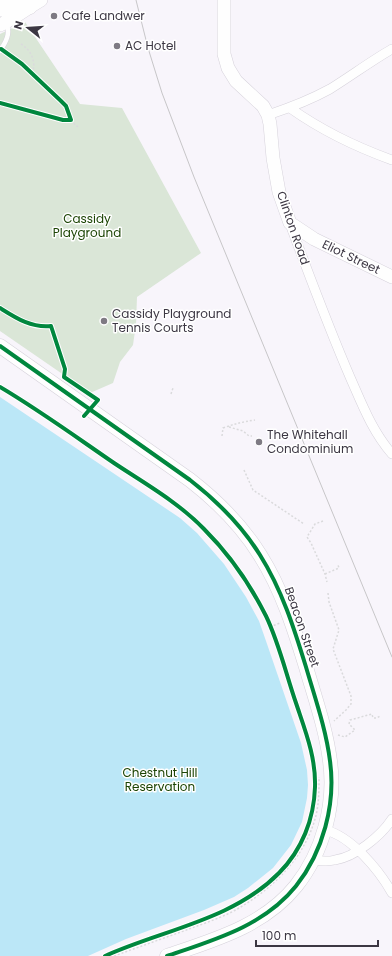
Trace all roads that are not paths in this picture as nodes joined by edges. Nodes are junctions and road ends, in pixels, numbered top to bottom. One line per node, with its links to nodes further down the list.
1 (6, 0): 3 (main road)
2 (224, 0): 9 (street, Clinton Road)
3 (36, 3): 4 (street); 5 (street)
4 (0, 10)
5 (3, 24): 7 (lane)
6 (392, 49): 8 (street)
7 (0, 51)
8 (290, 108): 9 (street); 10 (street)
9 (268, 115): 11 (street, Clinton Road)
10 (392, 160)
11 (290, 222): 12 (street, Eliot Street); 14 (street, Clinton Road)
12 (392, 277)
13 (0, 346): 16 (main road, Beacon Street)
14 (392, 454)
15 (392, 819): 17 (street)
16 (324, 830): 17 (street); 18 (main road, Beacon Street)
17 (358, 850): 18 (street); 19 (street)
18 (313, 860): 20 (main road, Beacon Street)
19 (392, 892)
20 (167, 956)

